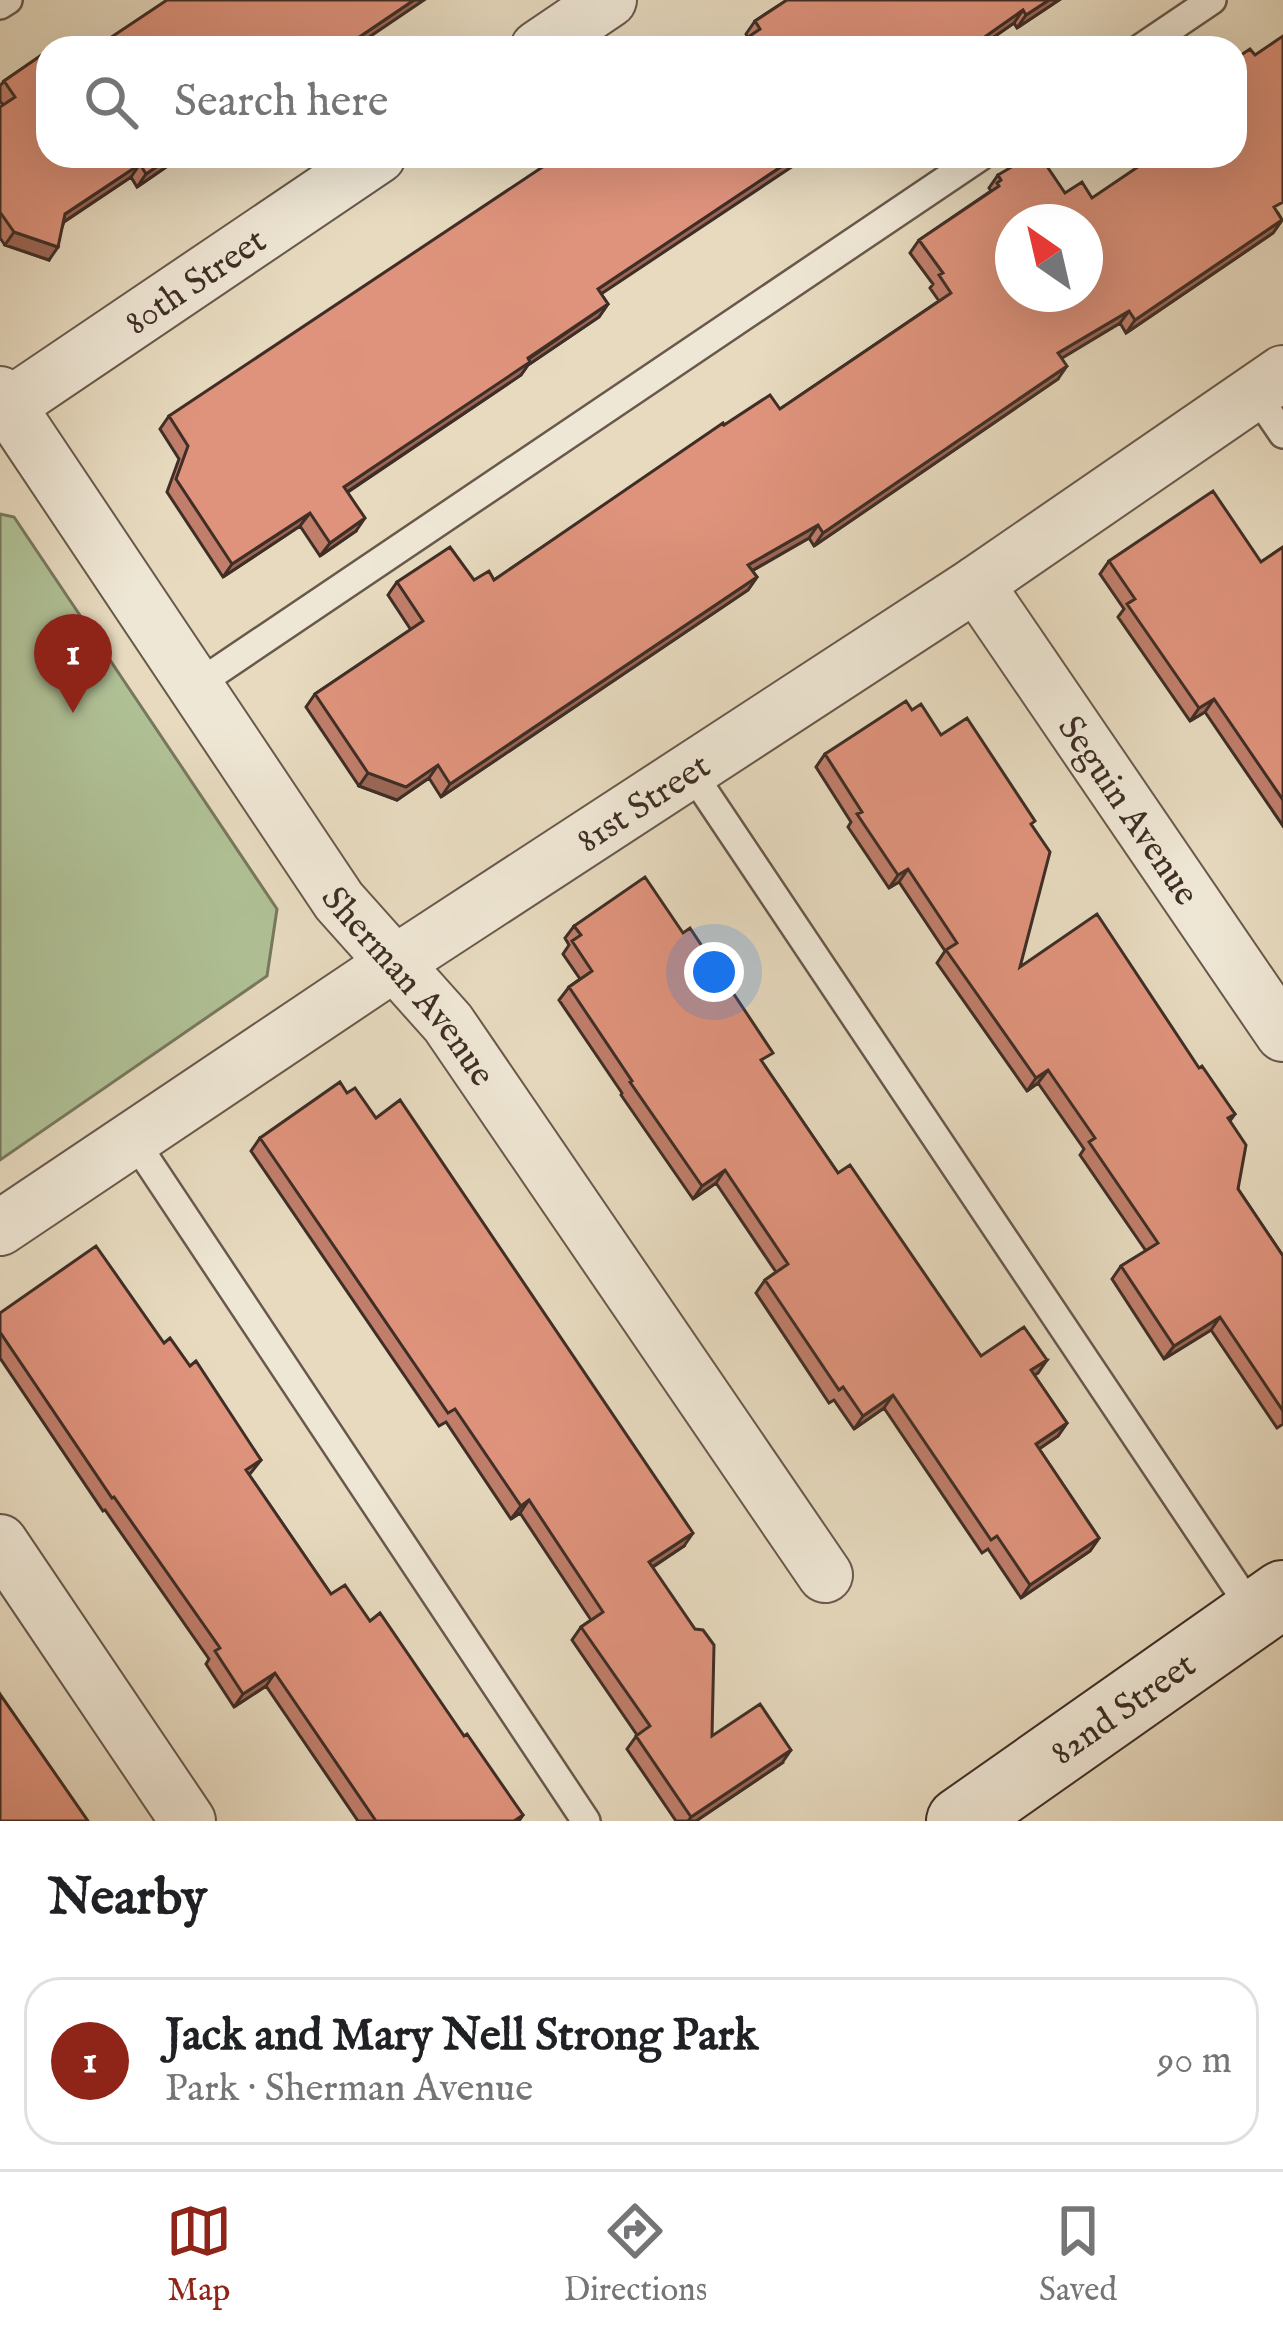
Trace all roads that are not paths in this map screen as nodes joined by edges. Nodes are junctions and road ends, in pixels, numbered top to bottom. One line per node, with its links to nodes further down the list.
1 (8, 0): 4 (lane)
2 (609, 0): 5 (street)
3 (1212, 0): 6 (lane)
4 (0, 5)
5 (556, 36)
6 (1159, 36)
7 (360, 168): 9 (street, 80th Street)
8 (963, 168): 12 (lane)
9 (4, 400): 12 (street, Sherman Avenue)
10 (1274, 400): 11 (street, 81st Street)
11 (976, 584): 13 (street, 81st Street); 15 (street, Seguin Avenue)
12 (195, 686): 14 (street, Sherman Avenue)
13 (690, 770): 14 (street, 81st Street); 20 (lane)
14 (395, 963): 16 (street, 81st Street); 19 (street, Sherman Avenue)
15 (1283, 1034)
16 (133, 1139): 17 (street, 81st Street); 22 (lane)
17 (0, 1228)
18 (0, 1542): 21 (street)
19 (825, 1575)
20 (1269, 1604): 23 (main road, 82nd Street)
21 (188, 1821)
22 (586, 1821)
23 (960, 1821)

